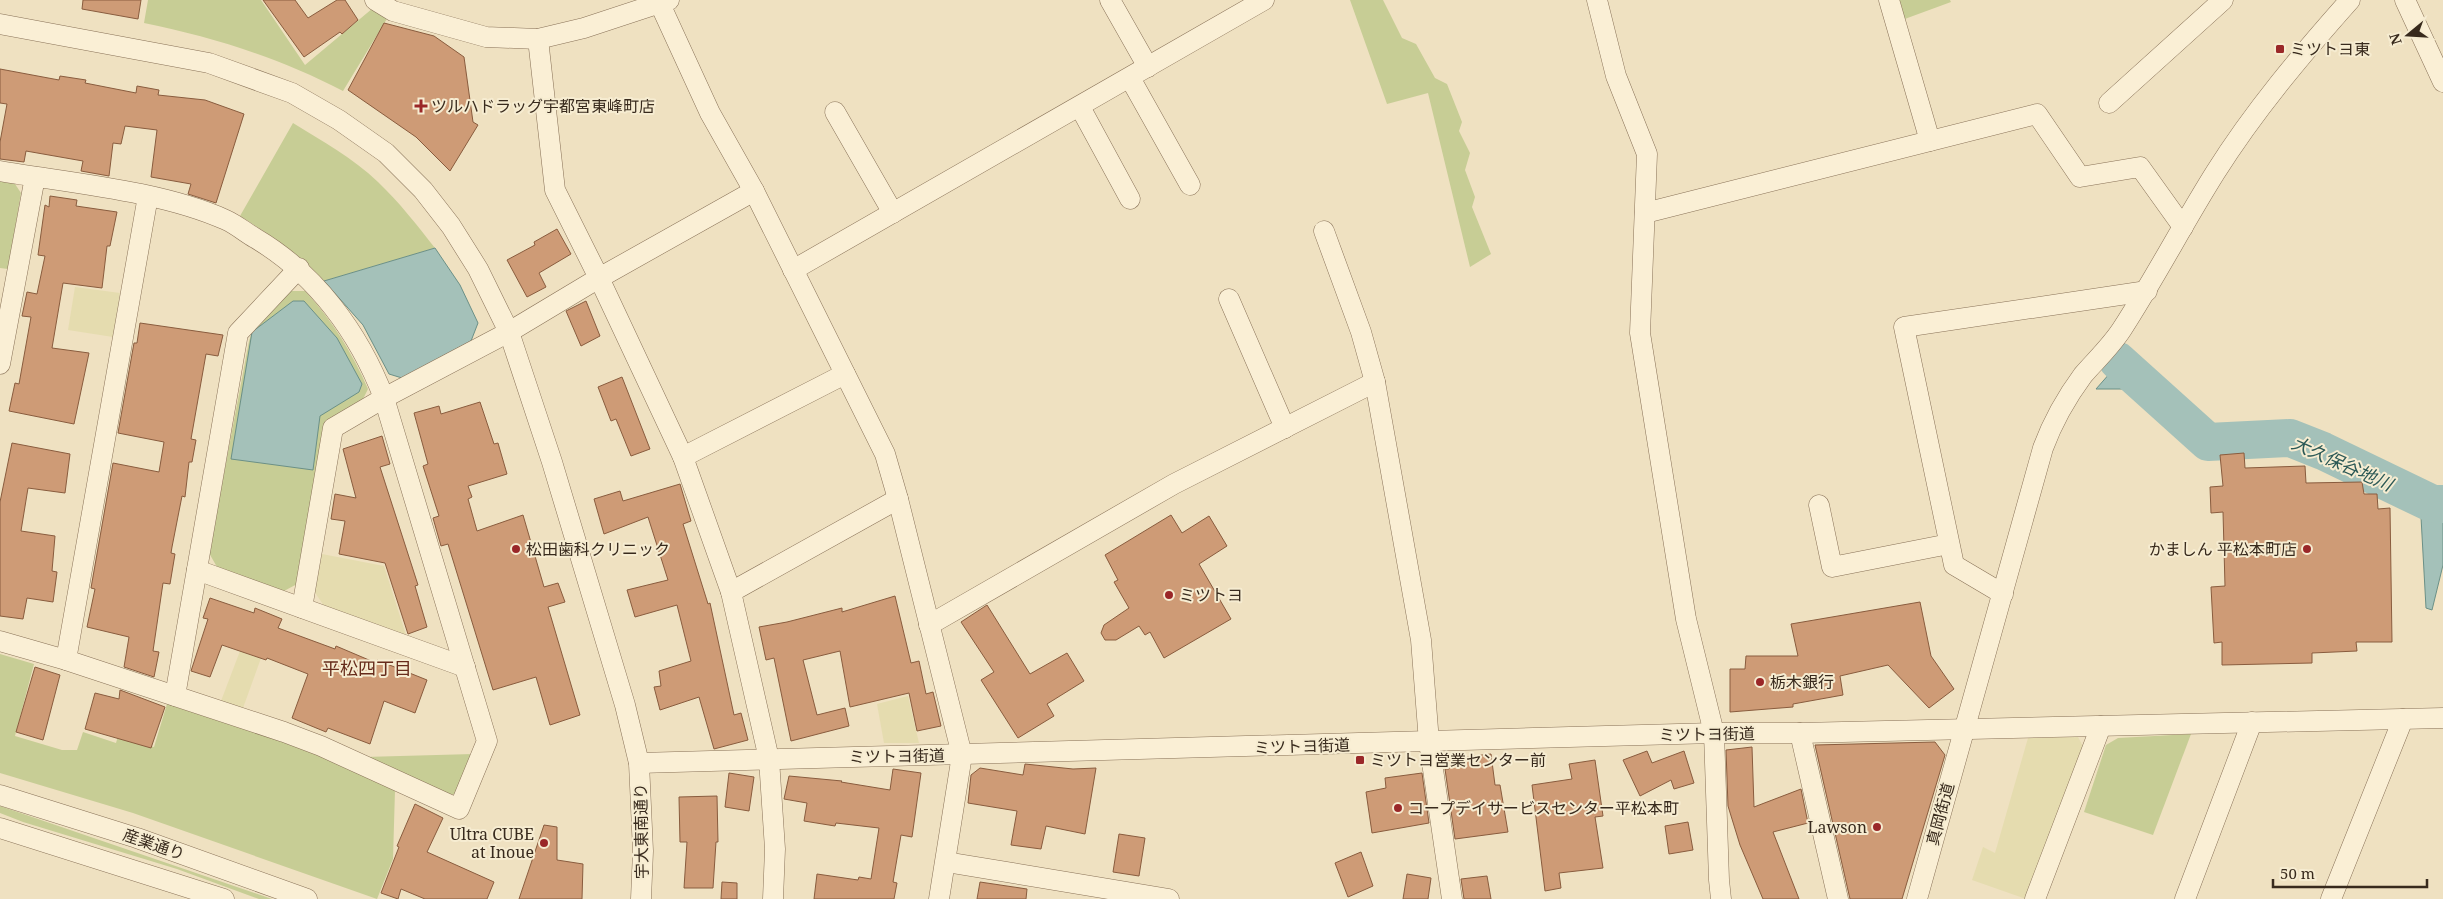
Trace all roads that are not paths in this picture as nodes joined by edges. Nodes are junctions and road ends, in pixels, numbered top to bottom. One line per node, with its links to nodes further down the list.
1 (375, 0): 11 (street)
2 (1110, 0): 12 (street)
3 (1264, 0): 12 (street)
4 (1597, 0): 26 (street)
5 (1889, 0): 18 (street)
6 (2223, 0): 15 (street)
7 (2350, 0): 27 (street, 真岡街道)
8 (2405, 0): 14 (street)
9 (664, 2): 11 (street); 22 (street)
10 (0, 24): 34 (street, 宇大東南通り)
11 (538, 39): 31 (street)
12 (1148, 67): 13 (street)
13 (1130, 78): 16 (street); 21 (street)
14 (2443, 82)
15 (2109, 103)
16 (1080, 107): 24 (street); 25 (street)
17 (835, 112): 25 (street)
18 (1930, 141): 26 (street); 27 (street)
19 (0, 171): 20 (street)
20 (35, 177): 23 (street); 35 (street)
21 (1190, 185)
22 (754, 191): 30 (street); 31 (street)
23 (148, 196): 29 (street); 50 (street)
24 (1130, 199)
25 (893, 213): 30 (street)
26 (1644, 213): 58 (street)
27 (2183, 227): 32 (street, 真岡街道)
28 (1324, 231): 37 (street)
29 (298, 268): 38 (street); 44 (street)
30 (793, 270): 36 (street)
31 (599, 278): 34 (street); 40 (street)
32 (2147, 291): 43 (street); 46 (street, 真岡街道)
33 (1230, 299): 39 (street)
34 (509, 332): 38 (street); 63 (street, 宇大東南通り)
35 (0, 364)
36 (845, 374): 40 (street); 41 (street)
37 (1376, 382): 39 (street); 60 (street)
38 (384, 398): 47 (street); 51 (street)
39 (1284, 428): 48 (street)
40 (684, 457): 45 (street)
41 (898, 499): 45 (street); 48 (street)
42 (1819, 505): 43 (street)
43 (1949, 544): 46 (street)
44 (197, 570): 47 (street); 52 (street)
45 (731, 592): 62 (street)
46 (2003, 594): 57 (street, 真岡街道)
47 (302, 608): 51 (street)
48 (929, 625): 61 (street)
49 (0, 641): 50 (street)
50 (66, 660): 52 (street)
51 (465, 667): 52 (street)
52 (175, 696)
53 (2443, 718): 54 (street, ミツトヨ街道)
54 (2404, 719): 55 (street, ミツトヨ街道); 80 (street)
55 (2252, 722): 56 (street, ミツトヨ街道); 79 (street)
56 (2101, 726): 57 (street, ミツトヨ街道); 78 (street)
57 (1964, 729): 59 (street, ミツトヨ街道); 77 (street, 真岡街道)
58 (1714, 733): 59 (street, ミツトヨ街道); 60 (street, ミツトヨ街道); 75 (street)
59 (1800, 733): 76 (street)
60 (1429, 742): 61 (street, ミツトヨ街道); 74 (street)
61 (962, 755): 62 (street, ミツトヨ街道); 66 (street)
62 (769, 759): 63 (street, ミツトヨ街道); 71 (street)
63 (639, 763): 70 (street, 宇大東南通り)
64 (0, 795): 69 (street, 産業通り)
65 (0, 828): 68 (street, 産業通り)
66 (946, 862): 67 (street); 72 (street)
67 (1127, 895): 73 (street)
68 (224, 899)
69 (307, 899)
70 (641, 899)
71 (772, 899)
72 (940, 899)
73 (1169, 899)
74 (1452, 899)
75 (1721, 899)
76 (1838, 899)
77 (1917, 899)
78 (2035, 899)
79 (2186, 899)
80 (2331, 899)

